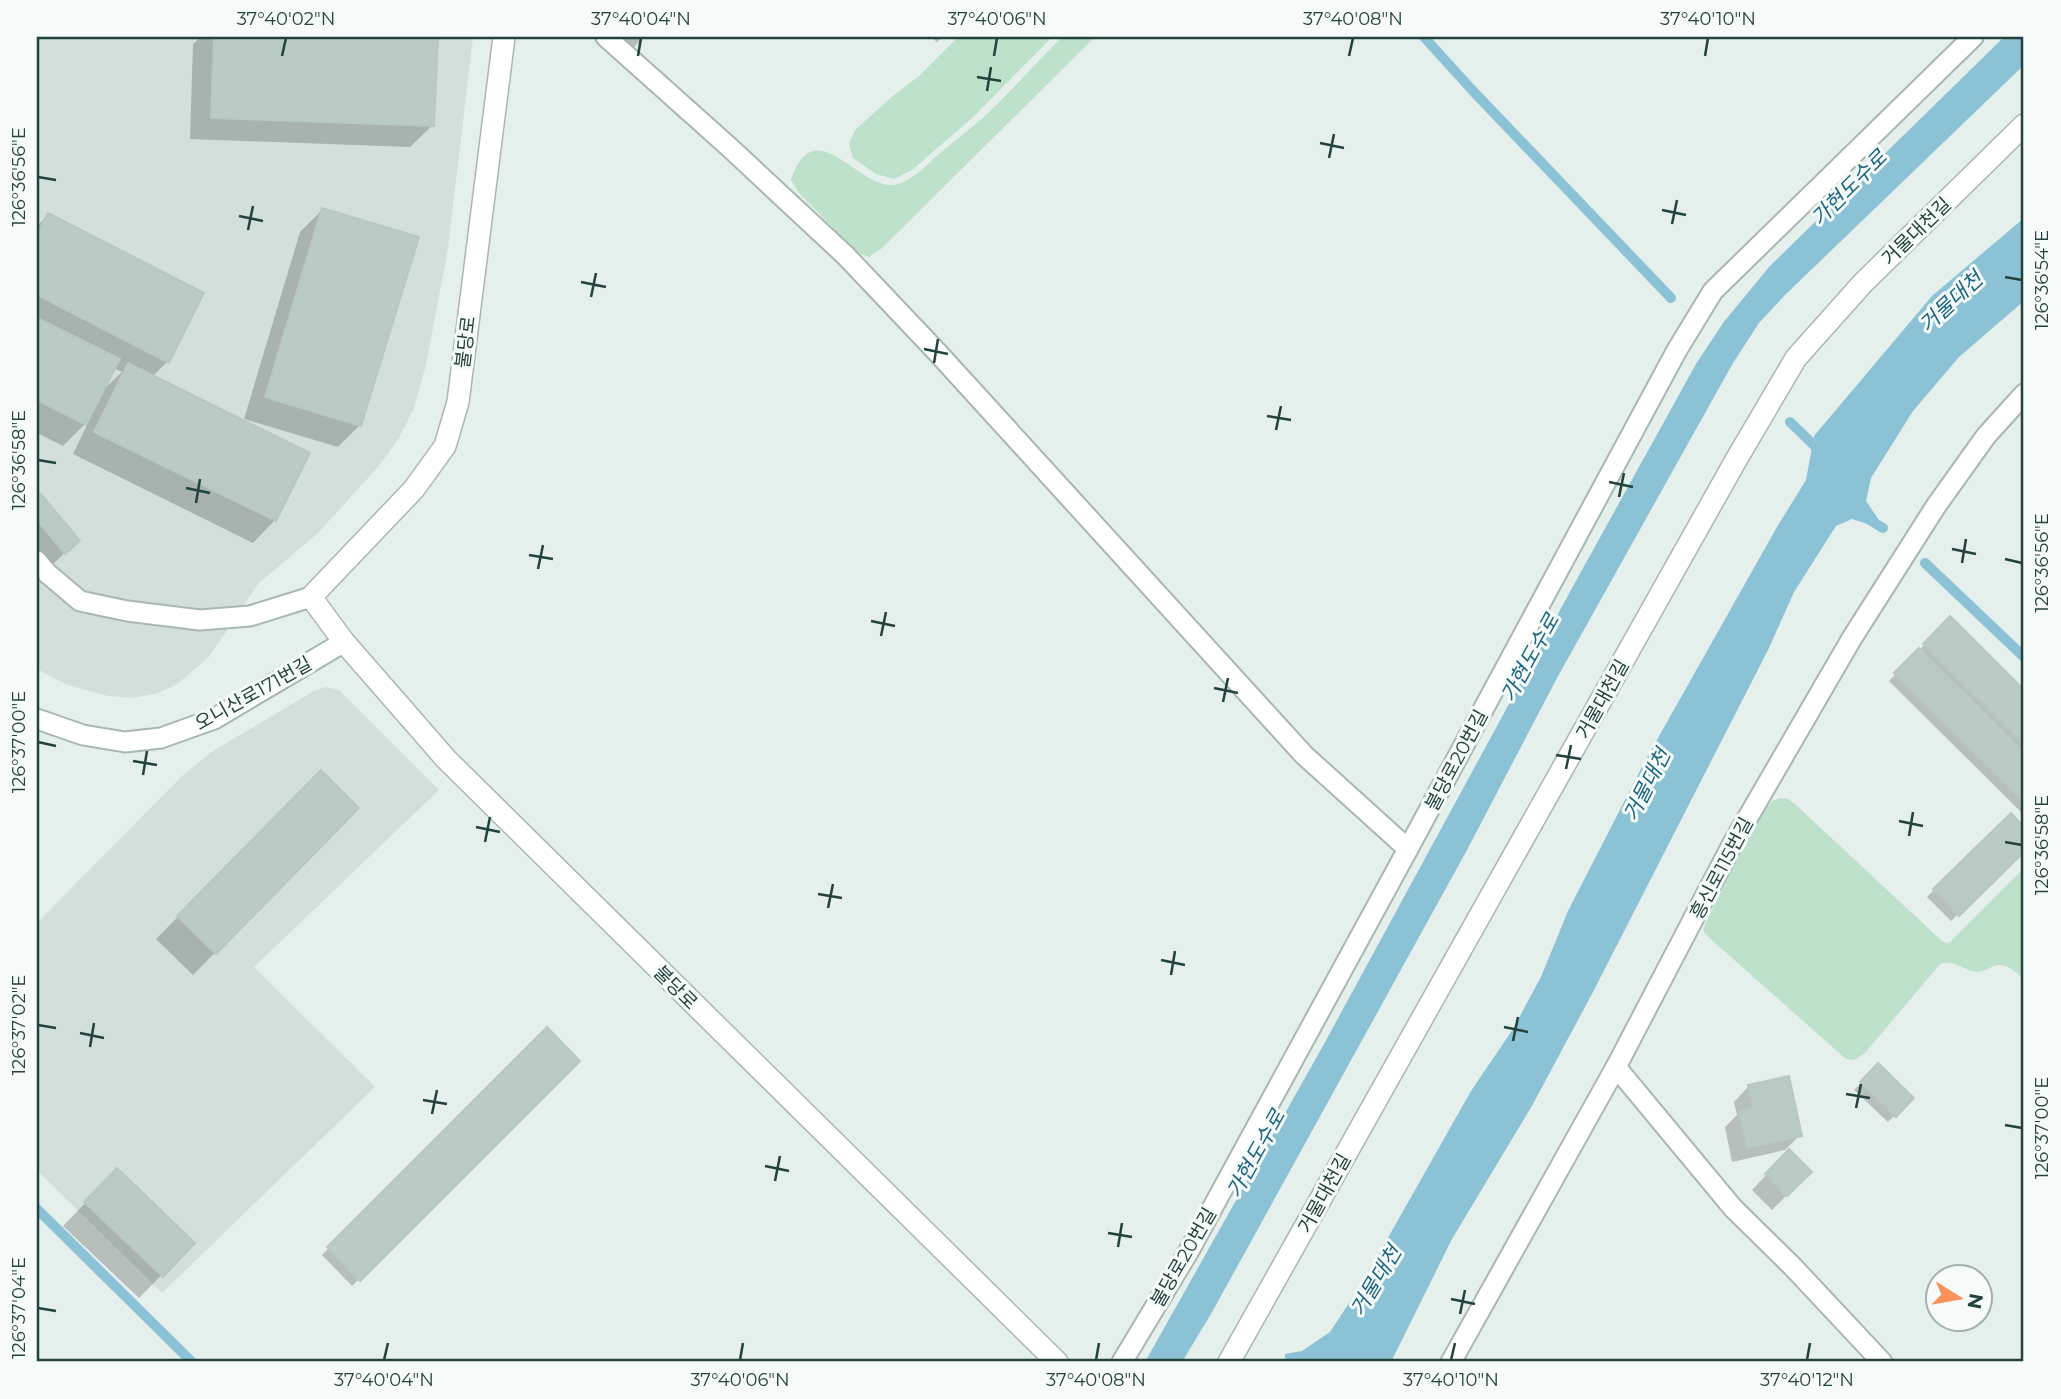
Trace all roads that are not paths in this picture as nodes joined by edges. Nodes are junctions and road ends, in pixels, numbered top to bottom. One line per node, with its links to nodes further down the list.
1 (504, 37): 7 (street, 불당로)
2 (606, 37): 10 (lane)
3 (1973, 37): 10 (lane, 불당로20번길)
4 (2024, 125): 14 (street, 거물대천길)
5 (2024, 394): 11 (lane, 흥신로115번길)
6 (37, 561): 7 (lane, 불당로)
7 (311, 597): 8 (street, 불당로)
8 (344, 642): 9 (lane, 오니산로171번길); 12 (street, 불당로)
9 (37, 719)
10 (1408, 849): 13 (lane, 불당로20번길)
11 (1616, 1067): 15 (lane, 흥신로115번길); 16 (lane)
12 (1057, 1362)
13 (1122, 1362)
14 (1229, 1362)
15 (1451, 1362)
16 (1882, 1362)

